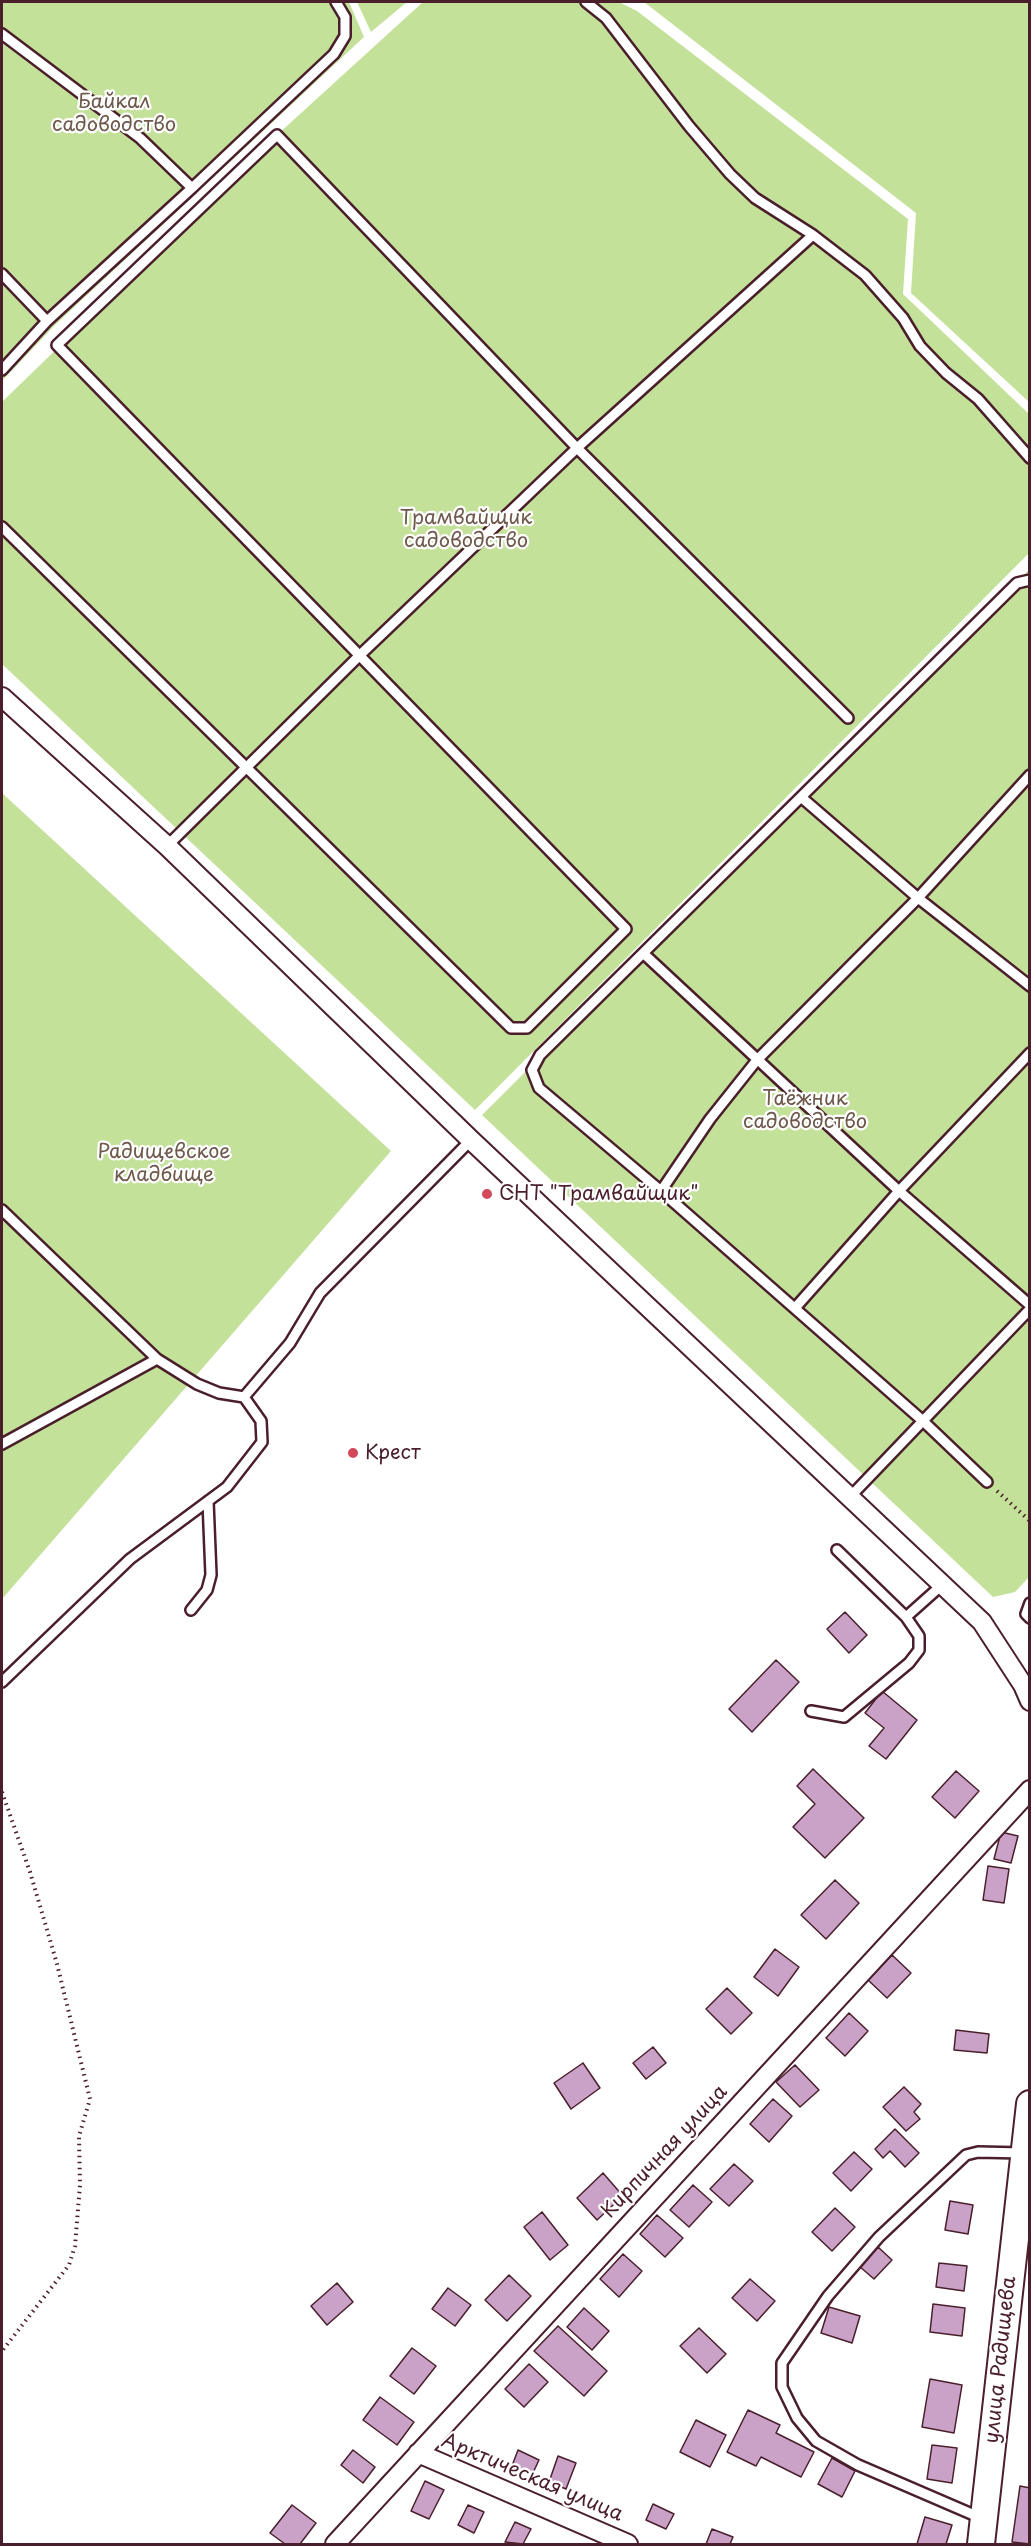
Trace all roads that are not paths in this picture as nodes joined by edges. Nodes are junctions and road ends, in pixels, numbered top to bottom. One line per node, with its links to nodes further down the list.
1 (336, 2): 4 (lane)
2 (586, 2): 5 (lane)
3 (2, 34): 4 (lane)
4 (192, 188): 7 (lane)
5 (813, 235): 9 (lane); 10 (lane)
6 (2, 274): 7 (lane)
7 (47, 321): 8 (lane)
8 (2, 369)
9 (578, 448): 13 (lane); 13 (lane); 15 (lane)
10 (1029, 458)
11 (2, 527): 16 (lane)
12 (1029, 580): 18 (lane)
13 (360, 655): 16 (lane); 16 (lane)
14 (2, 697): 19 (street)
15 (848, 718)
16 (247, 766): 19 (lane)
17 (1029, 775): 20 (lane)
18 (801, 797): 20 (lane); 21 (lane)
19 (166, 846): 25 (street)
20 (918, 898): 22 (lane); 24 (lane)
21 (643, 953): 24 (lane); 26 (lane)
22 (1029, 986)
23 (1029, 1053): 27 (lane)
24 (757, 1060): 26 (lane); 27 (lane)
25 (471, 1140): 32 (lane); 36 (street)
26 (661, 1191): 30 (lane)
27 (899, 1191): 29 (lane); 30 (lane)
28 (2, 1210): 31 (lane)
29 (1029, 1307): 33 (lane)
30 (795, 1308): 33 (lane)
31 (157, 1359): 32 (lane); 34 (lane)
32 (244, 1397): 37 (lane)
33 (923, 1421): 35 (lane); 36 (lane)
34 (2, 1444)
35 (987, 1482)
36 (850, 1497): 39 (street)
37 (208, 1501): 41 (lane); 44 (lane)
38 (837, 1550): 42 (lane)
39 (943, 1584): 42 (lane); 45 (street)
40 (1029, 1603): 43 (lane)
41 (191, 1610)
42 (906, 1617): 46 (lane)
43 (1029, 1618)
44 (2, 1682)
45 (1029, 1701)
46 (811, 1710)
47 (1029, 1790): 51 (street, Кирпичная улица)
48 (1029, 2104): 49 (street, улица Радищева)
49 (1024, 2153): 50 (street, улица Радищева); 52 (lane)
50 (1022, 2240): 52 (street, улица Радищева)
51 (417, 2453): 53 (street, Кирпичная улица); 54 (street, Арктическая улица)
52 (984, 2519): 55 (street, улица Радищева)
53 (335, 2544)
54 (628, 2544)
55 (981, 2544)

